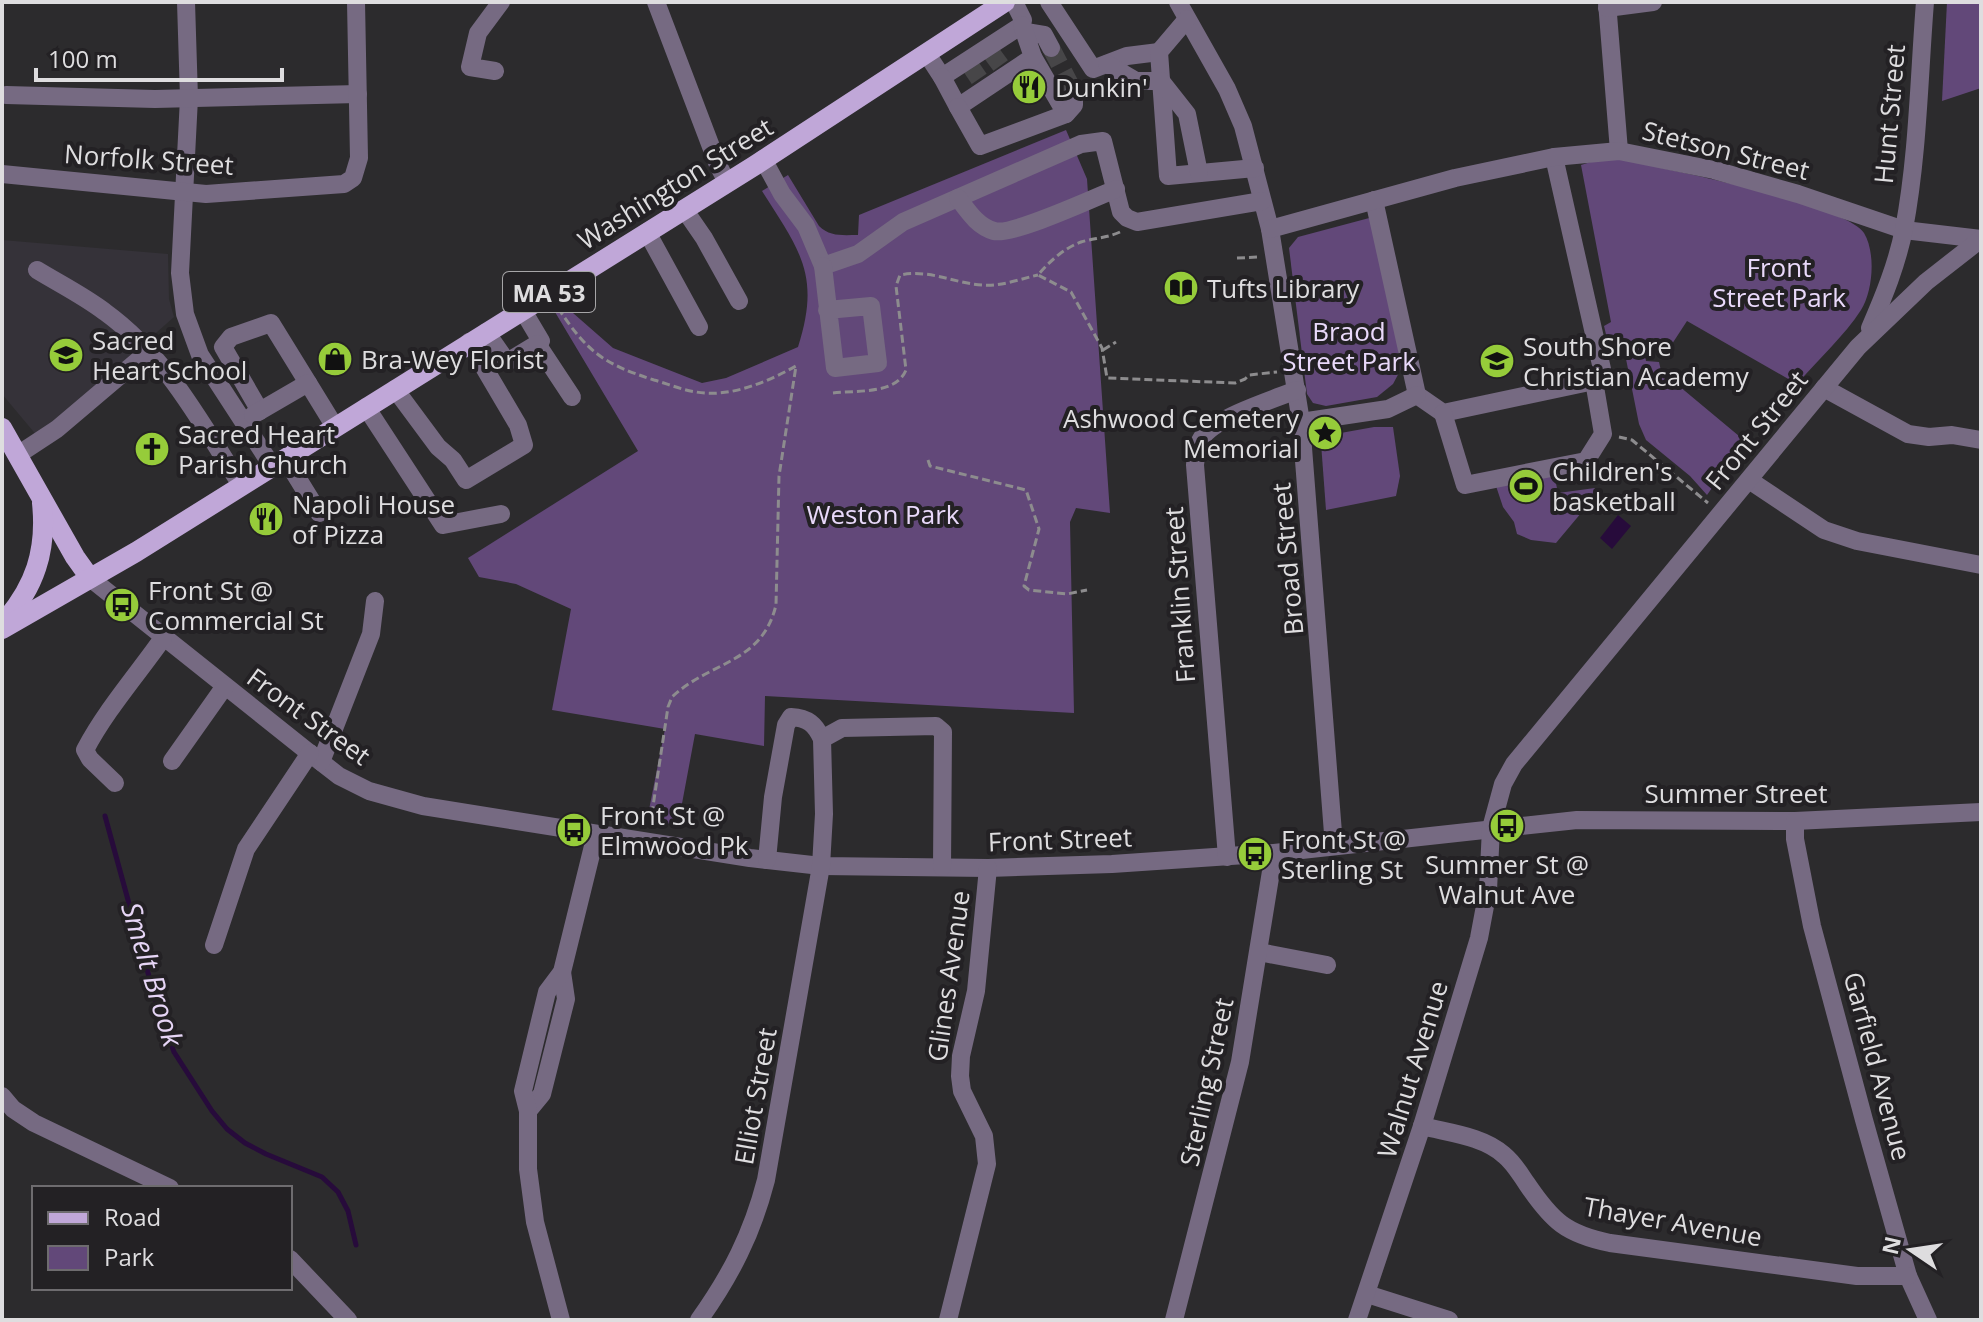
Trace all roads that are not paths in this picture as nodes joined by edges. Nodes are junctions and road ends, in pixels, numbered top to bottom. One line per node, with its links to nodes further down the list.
1 (186, 2): 25 (street)
2 (356, 2): 23 (street, Norfolk Street)
3 (501, 2): 19 (street)
4 (656, 2): 34 (street)
5 (1014, 2): 12 (street)
6 (1049, 2): 18 (street)
7 (1653, 2): 10 (street)
8 (1925, 2): 42 (street, Hunt Street)
9 (992, 5): 15 (main road, Washington Street / MA 53)
10 (1607, 5): 28 (street)
11 (1182, 10): 14 (street); 31 (street, Broad Street)
12 (1024, 28): 13 (street); 16 (street); 17 (street)
13 (1051, 48)
14 (1159, 52): 18 (street); 21 (street)
15 (927, 54): 20 (street); 30 (main road, Washington Street / MA 53)
16 (1033, 57): 17 (street); 27 (street)
17 (996, 59): 20 (street); 26 (street)
18 (1107, 64): 21 (street)
19 (495, 71)
20 (942, 77): 26 (street)
21 (1161, 81): 32 (street); 32 (street)
22 (1074, 92): 27 (street)
23 (358, 94): 25 (street); 36 (street, Norfolk Street)
24 (6, 95): 25 (street)
25 (189, 98): 36 (street)
26 (958, 107): 27 (street)
27 (1066, 114)
28 (1619, 151): 29 (street, Stetson Street); 42 (street, Stetson Street)
29 (1554, 157): 38 (street, Stetson Street); 55 (street)
30 (763, 159): 34 (main road, Washington Street / MA 53); 45 (street)
31 (1255, 168): 32 (street); 39 (street, Broad Street)
32 (1199, 173)
33 (2, 174): 36 (street, Norfolk Street)
34 (727, 182): 40 (main road, Washington Street / MA 53)
35 (1116, 189): 37 (street); 37 (street); 39 (street)
36 (185, 193): 65 (street)
37 (958, 198): 45 (street)
38 (1374, 200): 41 (street, Stetson Street); 60 (street)
39 (1262, 201): 41 (street, Broad Street)
40 (684, 209): 43 (main road, Washington Street / MA 53); 47 (street)
41 (1270, 229): 59 (street, Broad Street)
42 (1904, 230): 44 (street, Stetson Street); 52 (street, Front Street)
43 (647, 232): 48 (main road, Washington Street / MA 53); 50 (street)
44 (1981, 239): 52 (street, Front Street)
45 (823, 266): 49 (street)
46 (37, 270): 54 (street)
47 (739, 301)
48 (522, 309): 51 (main road, Washington Street / MA 53); 53 (street)
49 (827, 310)
50 (699, 327)
51 (478, 337): 53 (street); 58 (main road, Washington Street / MA 53); 58 (street)
52 (1865, 340): 57 (street, Front Street)
53 (537, 344): 61 (street)
54 (149, 351): 70 (street); 73 (street)
55 (1598, 375): 64 (street); 64 (street)
56 (308, 383): 63 (street); 63 (street); 67 (street)
57 (1824, 388): 69 (street); 72 (street, Front Street)
58 (395, 389): 62 (main road, Washington Street / MA 53)
59 (1297, 390): 66 (street, Broad Street); 93 (street, Franklin Street)
60 (1417, 395): 64 (street); 66 (street)
61 (572, 397)
62 (366, 407): 67 (main road, Washington Street / MA 53); 76 (street)
63 (260, 411): 65 (street)
64 (1443, 413)
65 (244, 421): 71 (street)
66 (1301, 422): 91 (street, Broad Street)
67 (335, 427): 71 (main road, Washington Street / MA 53)
68 (2, 428): 70 (main road)
69 (1981, 440)
70 (19, 454): 74 (main road)
71 (278, 462): 73 (main road, Washington Street / MA 53); 75 (street)
72 (1749, 480): 77 (street); 89 (street, Front Street)
73 (241, 485): 78 (main road, Washington Street / MA 53)
74 (41, 495): 78 (main road); 80 (main road)
75 (319, 513)
76 (501, 514)
77 (1981, 565)
78 (90, 578): 80 (main road, Washington Street / MA 53); 81 (street, Front Street)
79 (375, 601): 84 (street)
80 (2, 626)
81 (163, 638): 82 (street, Front Street); 86 (street)
82 (225, 686): 84 (street, Front Street); 85 (street)
83 (822, 739): 94 (street); 95 (street, Elliot Street); 96 (street)
84 (315, 757): 90 (street, Front Street); 98 (street)
85 (172, 761)
86 (115, 783)
87 (1981, 812): 88 (street, Summer Street)
88 (1795, 821): 89 (street, Summer Street); 105 (street, Garfield Avenue)
89 (1491, 828): 91 (street, Front Street); 102 (street, Walnut Avenue)
90 (596, 834): 94 (street, Front Street); 108 (street)
91 (1334, 846): 92 (street, Front Street)
92 (1274, 853): 93 (street, Front Street); 99 (street, Sterling Street)
93 (1227, 857): 97 (street, Front Street)
94 (767, 860): 95 (street, Front Street)
95 (821, 866): 96 (street, Front Street); 109 (street, Elliot Street)
96 (942, 867): 97 (street, Front Street)
97 (988, 868): 110 (street, Glines Avenue)
98 (214, 945)
99 (1259, 952): 100 (street); 111 (street, Sterling Street)
100 (1327, 965)
101 (2, 1096): 103 (street)
102 (1422, 1126): 105 (street, Thayer Avenue); 106 (street, Walnut Avenue)
103 (166, 1186)
104 (292, 1261): 107 (street)
105 (1908, 1276): 114 (street, Garfield Avenue)
106 (1367, 1294): 112 (street, Walnut Avenue); 113 (street)
107 (348, 1320)
108 (561, 1320)
109 (699, 1320)
110 (948, 1320)
111 (1174, 1320)
112 (1357, 1320)
113 (1449, 1320)
114 (1928, 1320)

